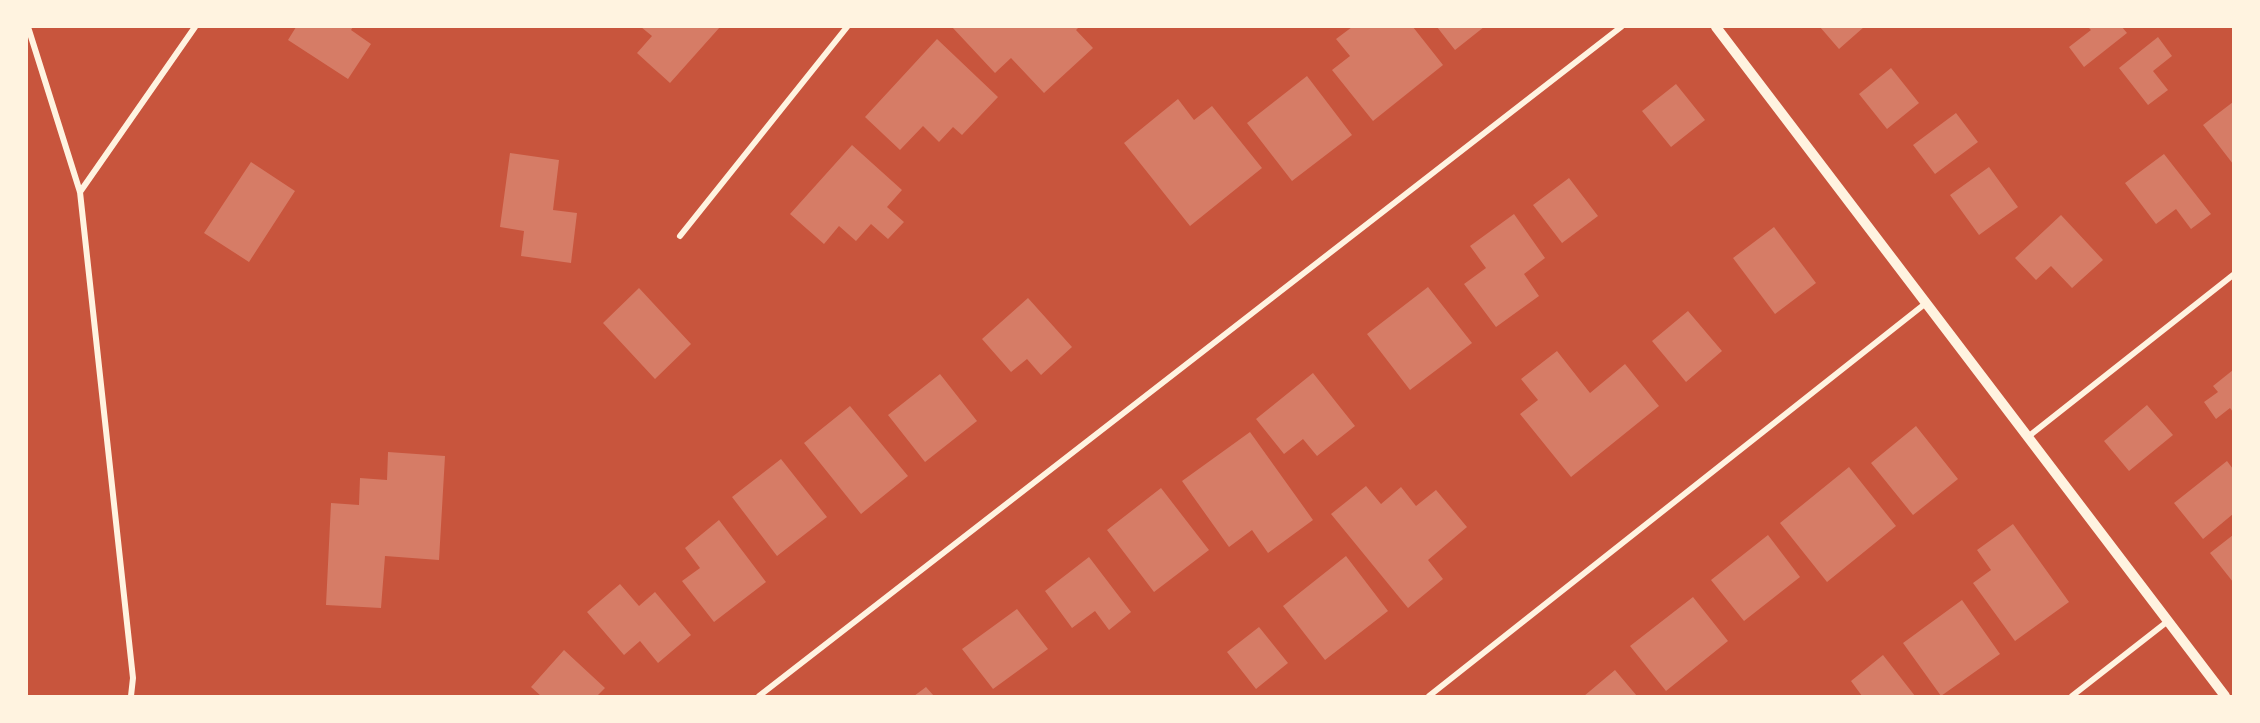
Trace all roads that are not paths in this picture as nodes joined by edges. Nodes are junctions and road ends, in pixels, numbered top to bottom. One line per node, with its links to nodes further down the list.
1 (28, 27): 6 (street)
2 (195, 27): 6 (street)
3 (847, 27): 7 (street)
4 (1621, 27): 13 (street)
5 (1716, 27): 9 (street)
6 (80, 192): 12 (street)
7 (680, 236)
8 (2233, 276): 10 (street)
9 (1927, 303): 10 (street); 14 (street)
10 (2029, 436): 11 (street)
11 (2168, 621): 15 (street); 16 (street)
12 (131, 696)
13 (759, 696)
14 (1429, 696)
15 (2072, 696)
16 (2225, 696)

